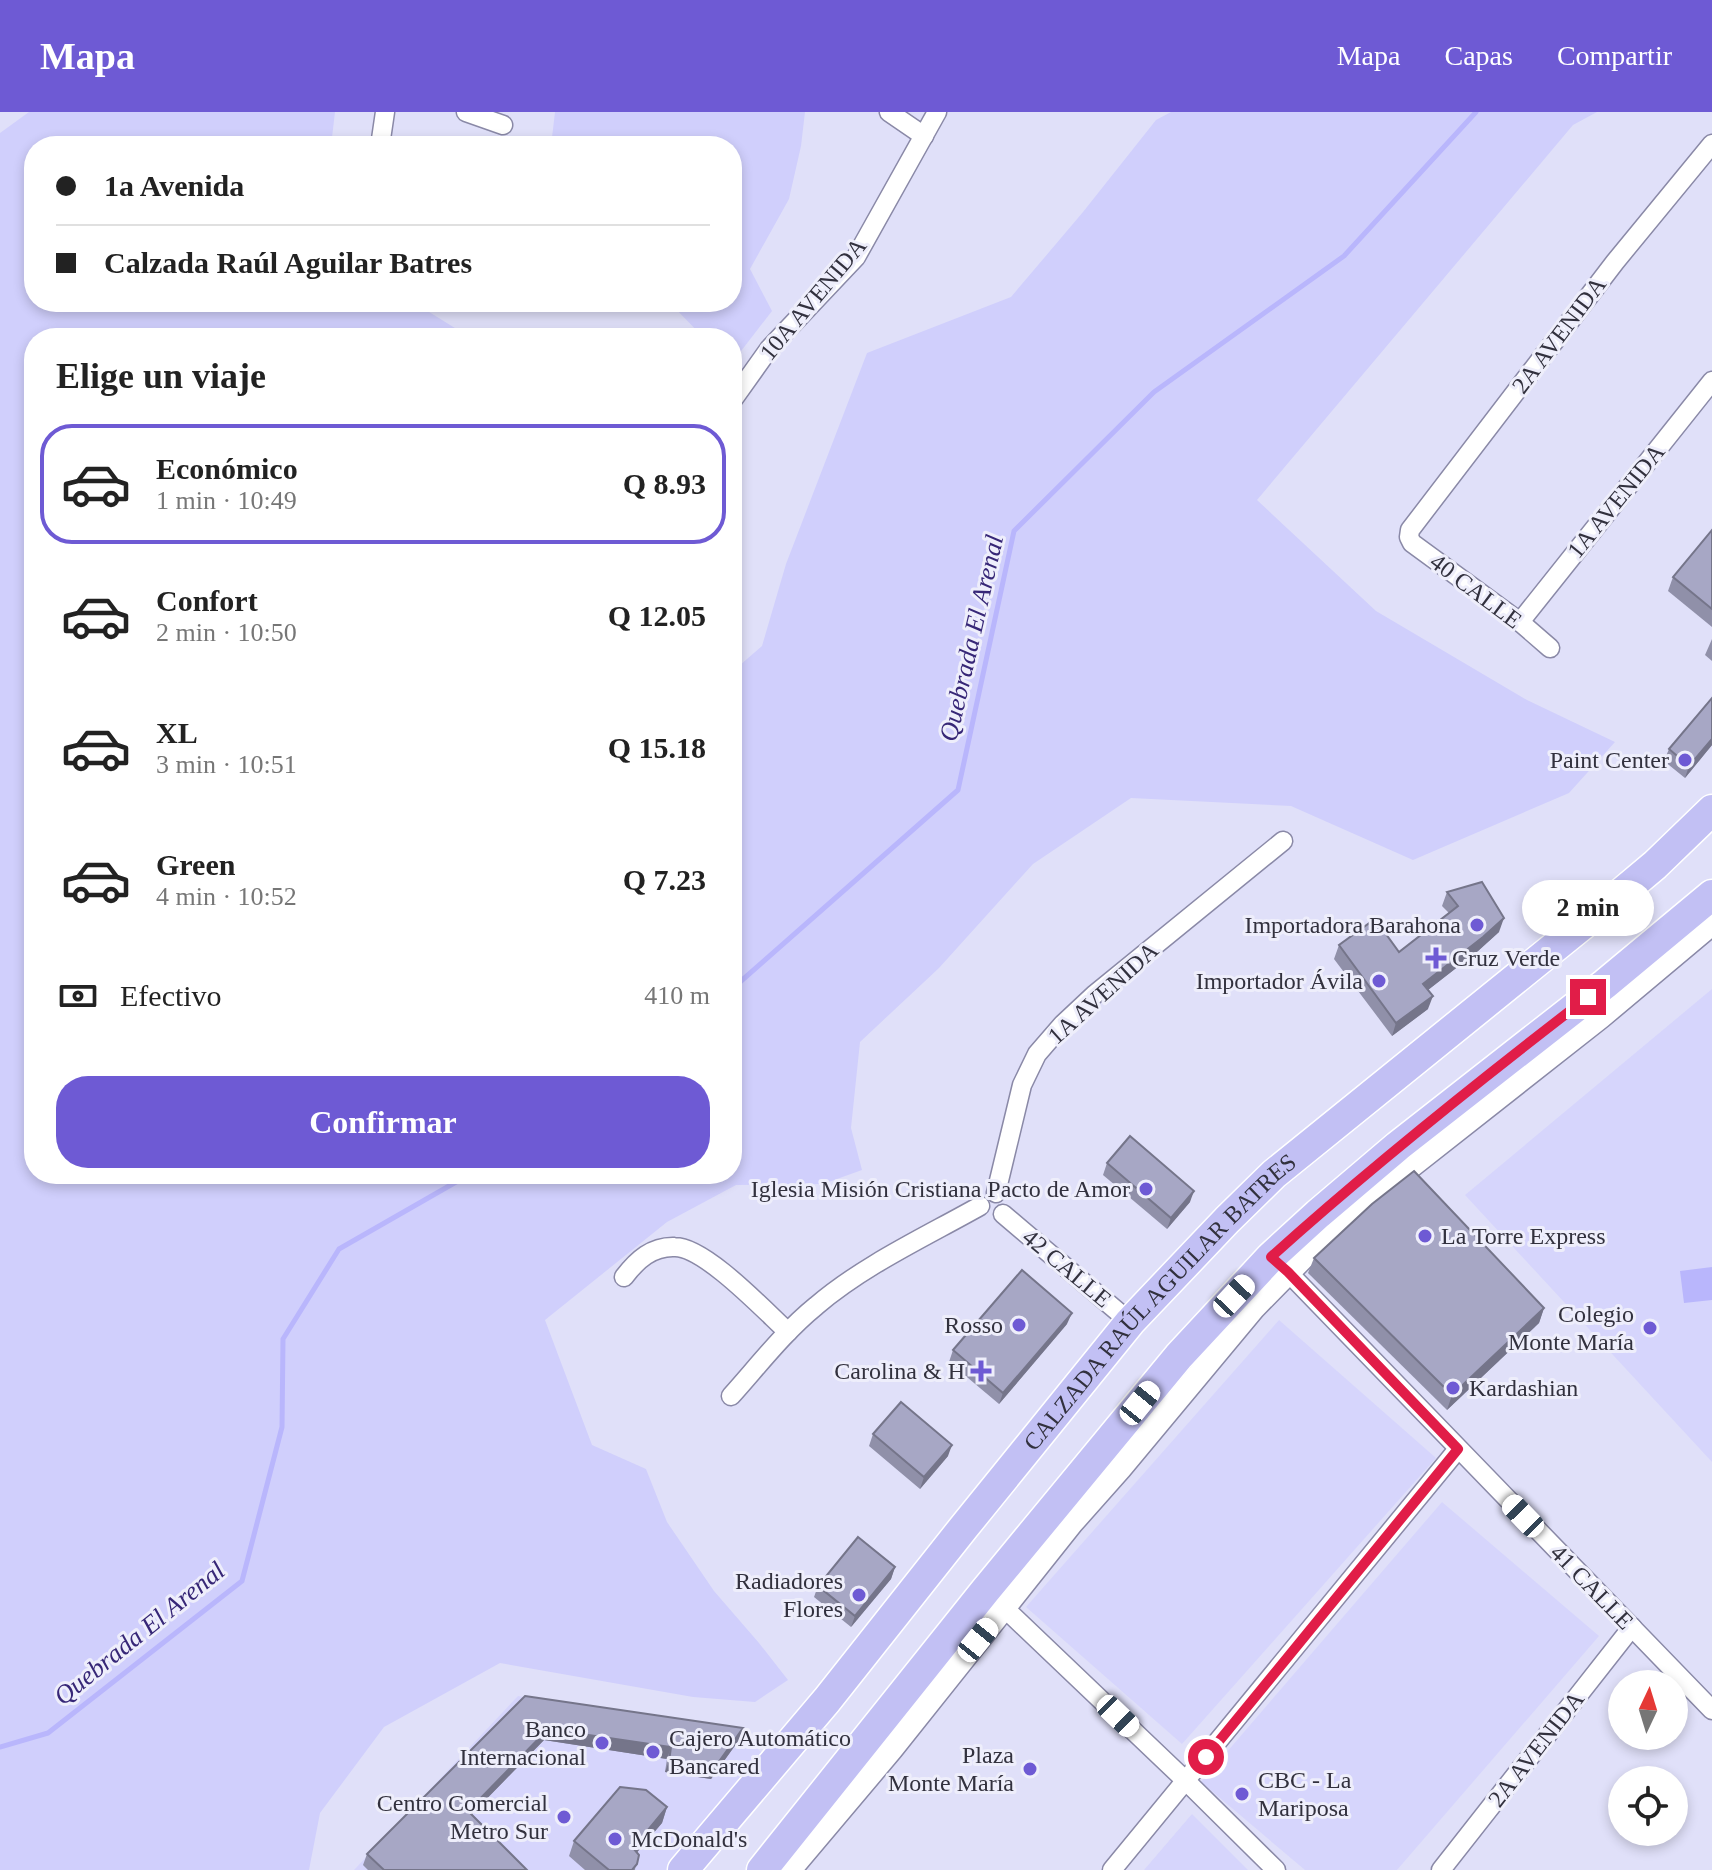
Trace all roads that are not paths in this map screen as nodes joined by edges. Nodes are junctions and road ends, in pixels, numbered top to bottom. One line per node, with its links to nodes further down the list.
1 (385, 112): 6 (street)
2 (466, 112): 5 (street)
3 (889, 112): 7 (street)
4 (937, 112): 7 (street, 10A AVENIDA)
5 (503, 125)
6 (381, 136)
7 (924, 136): 10 (street, 10A AVENIDA)
8 (1710, 149): 11 (street, 2A AVENIDA)
9 (1712, 381): 12 (street, 1A AVENIDA)
10 (742, 387)
11 (1410, 530): 12 (street, 40 CALLE)
12 (1520, 622): 13 (street, 40 CALLE)
13 (1550, 648)
14 (1712, 810): 23 (highway, CALZADA RAÚL AGUILAR BATRES)
15 (1283, 841): 18 (street, 1A AVENIDA)
16 (1712, 895): 21 (highway, CALZADA RAÚL AGUILAR BATRES)
17 (1712, 924): 21 (street)
18 (996, 1193): 19 (street); 20 (street)
19 (980, 1206): 20 (street); 24 (street)
20 (1003, 1214): 23 (street, 42 CALLE)
21 (1280, 1264): 26 (street, 41 CALLE); 27 (highway, CALZADA RAÚL AGUILAR BATRES)
22 (624, 1277): 24 (street)
23 (1130, 1322): 31 (highway, CALZADA RAÚL AGUILAR BATRES)
24 (788, 1332): 25 (street)
25 (731, 1396)
26 (1458, 1449): 28 (street, 41 CALLE); 30 (street)
27 (995, 1599): 30 (street); 32 (highway, CALZADA RAÚL AGUILAR BATRES); 33 (street)
28 (1632, 1627): 29 (street, 41 CALLE); 36 (street, 2A AVENIDA)
29 (1712, 1710)
30 (1186, 1781): 34 (street); 35 (street)
31 (683, 1870)
32 (762, 1870)
33 (790, 1870)
34 (1112, 1870)
35 (1276, 1870)
36 (1441, 1870)

